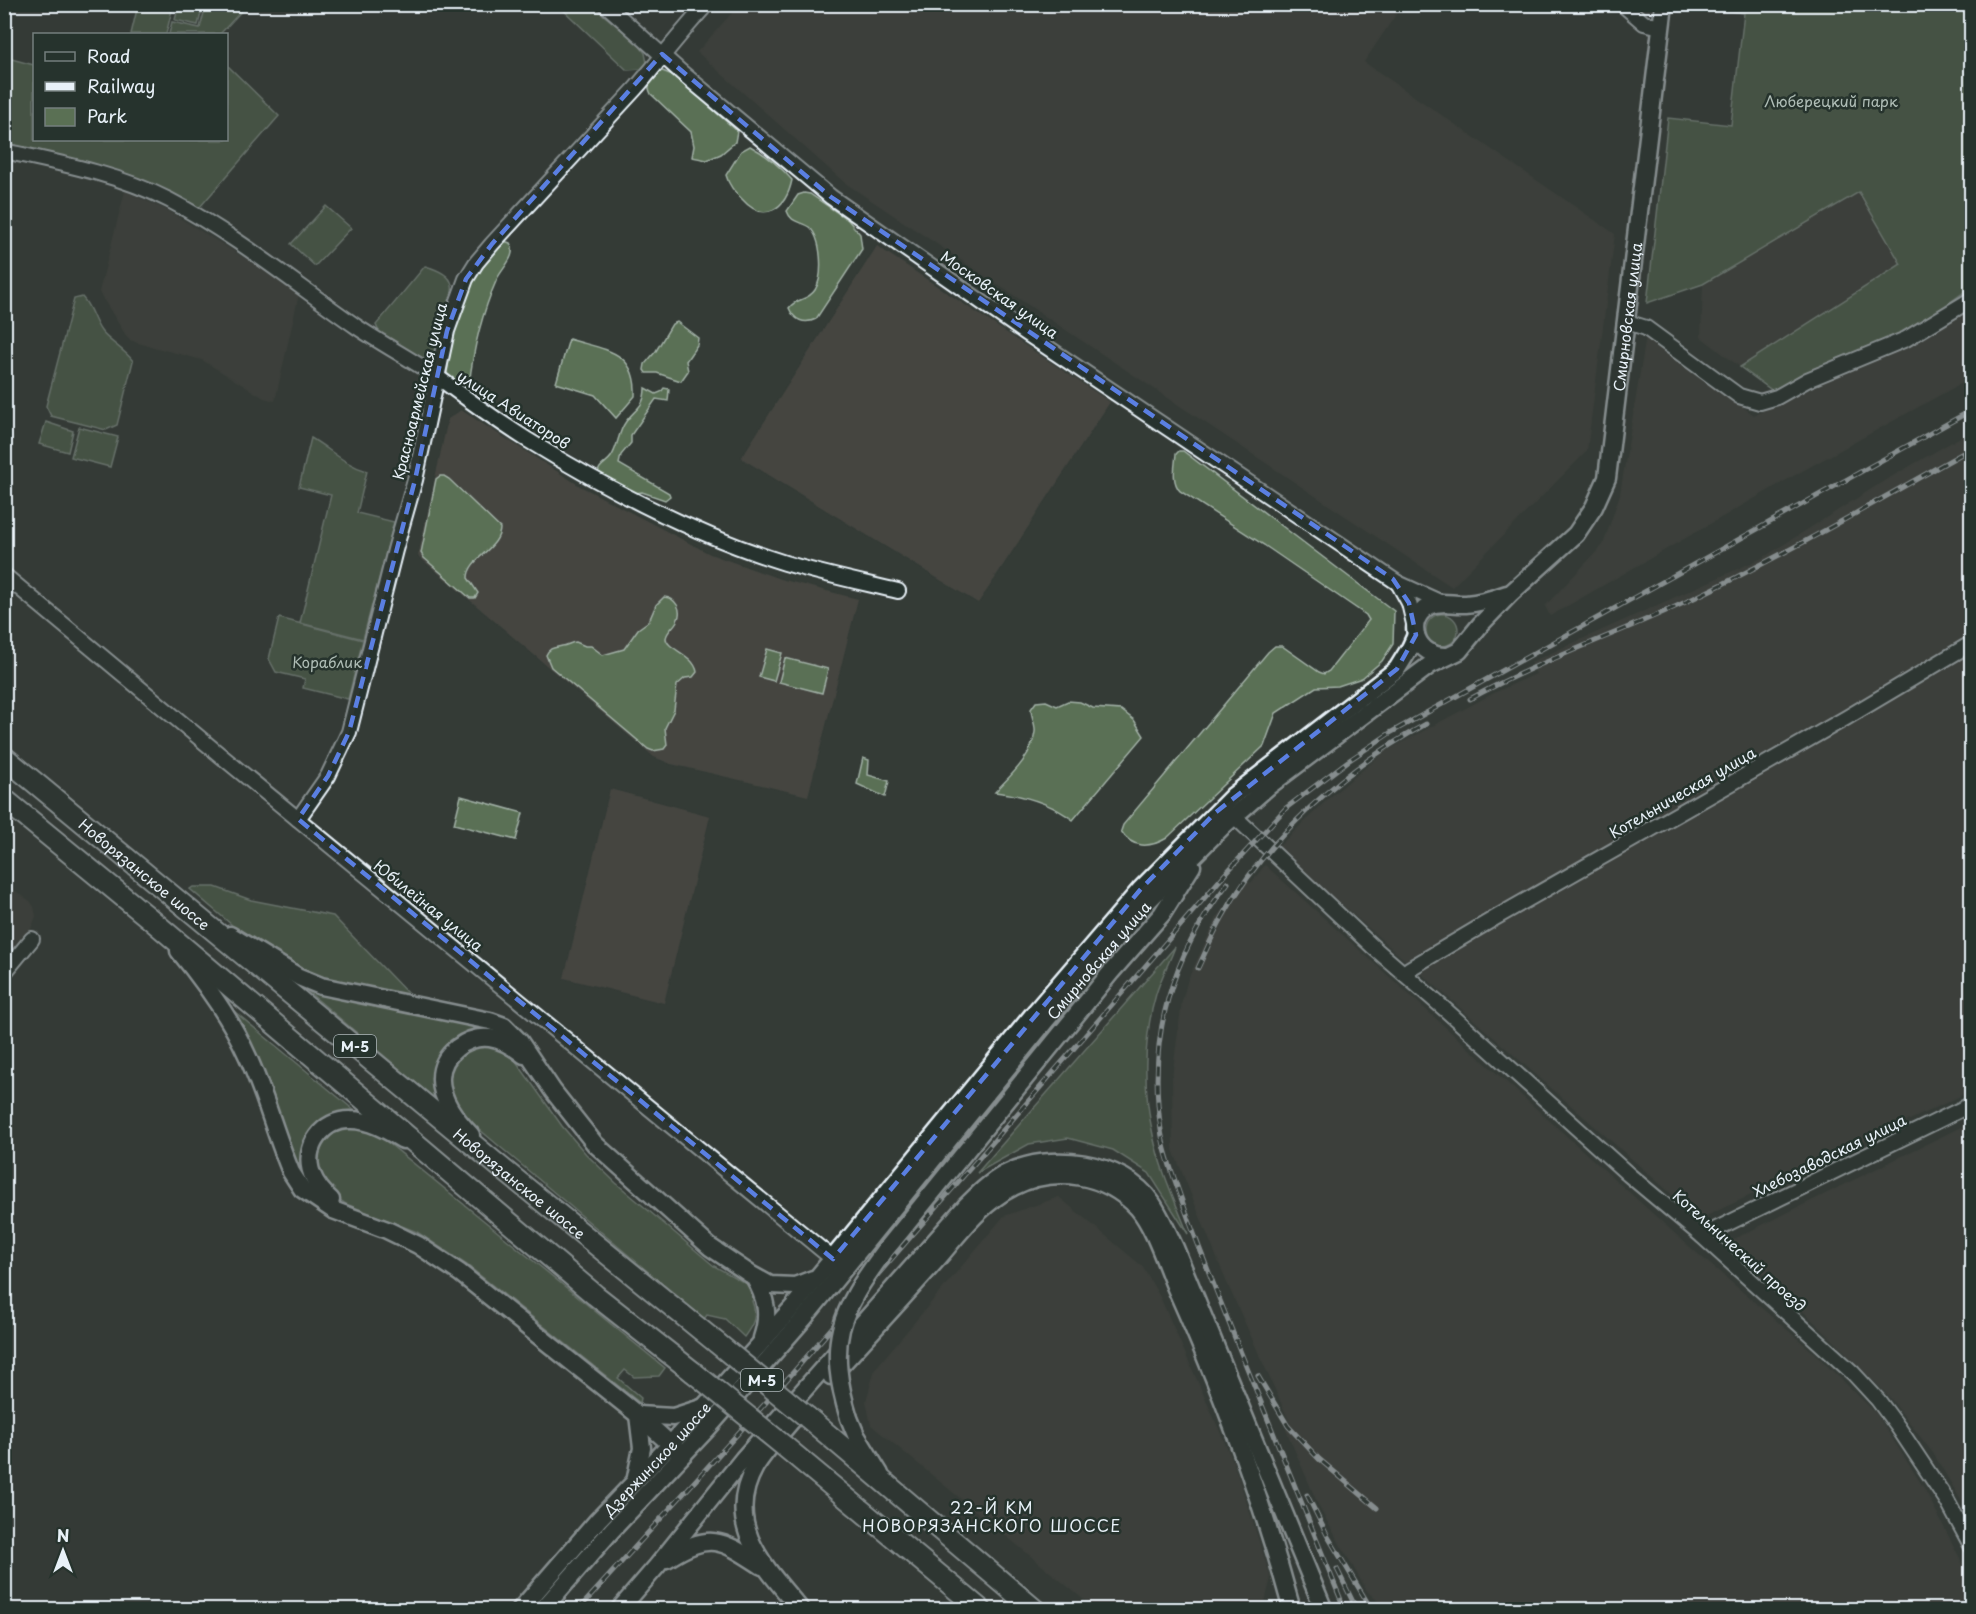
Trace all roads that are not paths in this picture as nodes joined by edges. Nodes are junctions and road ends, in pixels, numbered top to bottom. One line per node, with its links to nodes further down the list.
1 (605, 4): 6 (street, Московская улица)
2 (707, 4): 6 (street, Красноармейская улица)
3 (1622, 4): 5 (street)
4 (1664, 4): 5 (main road, Смирновская улица)
5 (1661, 27): 9 (main road, Смирновская улица)
6 (662, 54): 10 (street, Красноармейская улица); 12 (street, Московская улица)
7 (4, 151): 10 (street, улица Авиаторов)
8 (1971, 298): 9 (street)
9 (1627, 322): 14 (main road, Смирновская улица)
10 (438, 378): 13 (street, улица Авиаторов); 23 (street, Красноармейская улица)
11 (4, 575): 23 (street, Юбилейная улица)
12 (1398, 583): 15 (street, Московская улица); 16 (street, Московская улица)
13 (898, 591)
14 (1511, 593): 15 (main road, Смирновская улица); 17 (main road, Смирновская улица)
15 (1445, 603): 16 (main road, Смирновская улица); 17 (main road)
16 (1415, 632): 19 (main road); 38 (main road, Смирновская улица)
17 (1467, 640): 19 (main road, Смирновская улица)
18 (1971, 643): 29 (street, Котельническая улица)
19 (1447, 656): 22 (main road, Смирновская улица)
20 (4, 757): 27 (highway, Новорязанское шоссе / М-5)
21 (4, 799): 26 (highway, М-5)
22 (1234, 816): 24 (main road, Смирновская улица); 25 (street, Котельнический проезд)
23 (298, 819): 38 (street, Юбилейная улица)
24 (1209, 840): 41 (main road, Смирновская улица); 47 (main road, М-5, bridge)
25 (1326, 901): 29 (street, Котельнический проезд); 31 (street, Котельнический проезд)
26 (148, 917): 34 (highway, М-5); 36 (main road, М-5)
27 (210, 926): 32 (main road, М-5); 35 (highway, Новорязанское шоссе / М-5)
28 (32, 939): 30 (street)
29 (1409, 969): 31 (street, Котельнический проезд)
30 (4, 973)
31 (1448, 1012): 37 (street, Котельнический проезд)
32 (534, 1063): 35 (main road, М-5); 40 (main road, М-5)
33 (1971, 1104): 37 (street, Хлебозаводская улица)
34 (428, 1154): 36 (main road, М-5); 55 (highway, М-5, bridge)
35 (499, 1166): 47 (highway, Новорязанское шоссе / М-5, bridge)
36 (359, 1220): 44 (main road, М-5)
37 (1702, 1236): 48 (street, Котельнический проезд)
38 (833, 1259): 39 (main road, Смирновская улица)
39 (818, 1276): 40 (main road, М-5); 41 (main road, Смирновская улица)
40 (754, 1277): 42 (main road)
41 (799, 1312): 42 (main road, Дзержинское шоссе); 45 (main road, Дзержинское шоссе)
42 (761, 1342): 43 (main road, Дзержинское шоссе)
43 (705, 1406): 44 (main road); 45 (main road, Дзержинское шоссе)
44 (638, 1415): 45 (main road, М-5); 46 (main road)
45 (677, 1450): 46 (main road, Дзержинское шоссе); 52 (main road, Дзержинское шоссе)
46 (635, 1482): 51 (main road, Дзержинское шоссе)
47 (886, 1485): 56 (highway, Новорязанское шоссе / М-5)
48 (1971, 1547)
49 (657, 1566): 50 (main road); 53 (main road); 58 (main road, М-5)
50 (768, 1570): 54 (main road); 57 (main road)
51 (520, 1610)
52 (542, 1610)
53 (619, 1610)
54 (801, 1610)
55 (981, 1610)
56 (1035, 1610)
57 (1292, 1610)
58 (1324, 1610)

